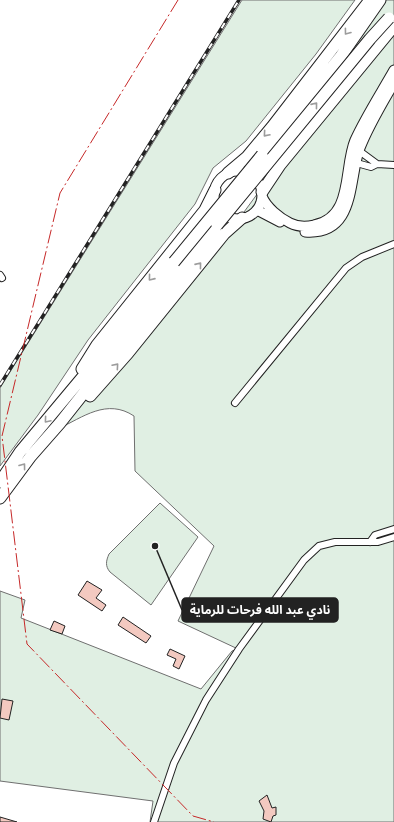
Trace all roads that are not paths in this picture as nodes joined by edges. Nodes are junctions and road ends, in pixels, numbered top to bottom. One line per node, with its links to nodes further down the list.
1 (370, 0): 10 (highway, one-way to 10)
2 (380, 0): 16 (highway, bridge)
3 (392, 19): 12 (highway); 16 (highway, one-way to 3, bridge)
4 (394, 70): 6 (street)
5 (394, 83): 6 (street)
6 (356, 149): 7 (street); 8 (street)
7 (353, 162): 8 (street); 12 (street); 13 (street)
8 (378, 164): 9 (street)
9 (394, 165)
10 (228, 173): 11 (street); 12 (street)
11 (215, 190): 14 (street); 18 (highway, one-way to 18)
12 (262, 194): 13 (street)
13 (257, 210): 14 (street)
14 (242, 218): 19 (highway, one-way to 14)
15 (394, 244): 17 (street)
16 (120, 338): 18 (highway); 19 (highway)
17 (236, 403)
18 (60, 405): 20 (highway, one-way to 20)
19 (60, 423): 21 (highway, one-way to 19)
20 (0, 482)
21 (0, 498)
22 (394, 528): 24 (street)
23 (394, 537): 24 (street)
24 (370, 542): 25 (street)
25 (154, 822)

